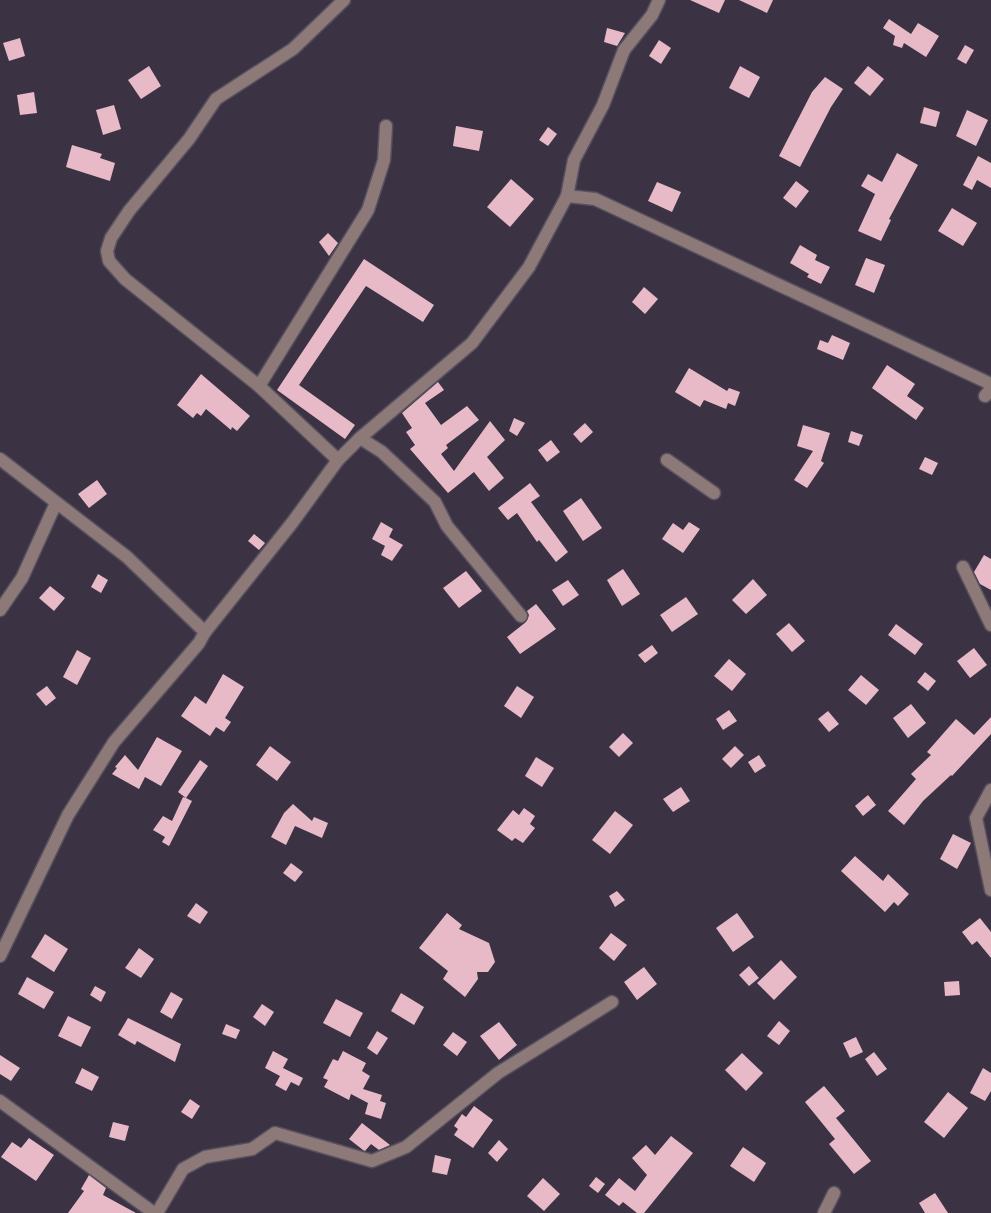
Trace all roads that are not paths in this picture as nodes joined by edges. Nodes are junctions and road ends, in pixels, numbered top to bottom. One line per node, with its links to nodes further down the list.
1 (344, 0): 6 (street)
2 (659, 0): 4 (street)
3 (386, 126): 6 (street)
4 (567, 196): 5 (street); 7 (street)
5 (991, 384)
6 (259, 386): 9 (street)
7 (360, 438): 9 (street); 15 (street)
8 (0, 459): 12 (street)
9 (338, 460): 17 (street)
10 (667, 460): 11 (street)
11 (714, 493)
12 (56, 502): 14 (street); 17 (street)
13 (963, 567): 16 (street)
14 (0, 610)
15 (521, 616)
16 (991, 625)
17 (205, 632): 20 (street)
18 (991, 790): 19 (street)
19 (991, 890)
20 (0, 956)
21 (612, 1002): 24 (street)
22 (0, 1101): 24 (street)
23 (834, 1193): 25 (street)
24 (156, 1213)
25 (824, 1213)

